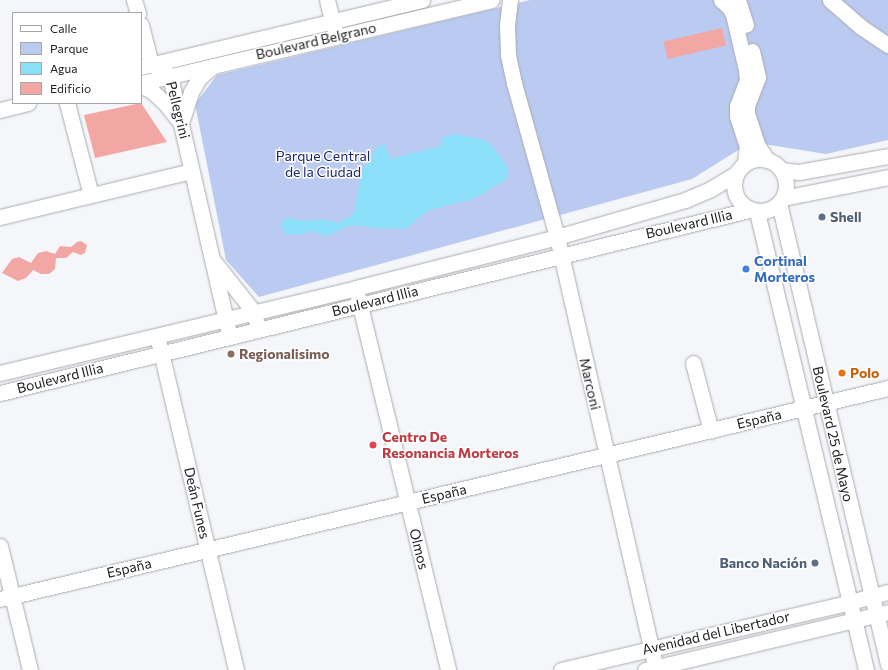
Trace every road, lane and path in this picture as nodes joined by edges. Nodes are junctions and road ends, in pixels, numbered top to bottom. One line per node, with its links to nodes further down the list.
1 (134, 0): 9 (street)
2 (327, 0): 10 (street)
3 (422, 0): 10 (street, Boulevard Belgrano)
4 (491, 0): 12 (street, Boulevard Belgrano)
5 (510, 0): 35 (street, Marconi)
6 (721, 0): 13 (street)
7 (738, 0): 13 (street)
8 (830, 0): 14 (street)
9 (138, 12)
10 (333, 22): 12 (street); 15 (street, Boulevard Belgrano)
11 (142, 33): 15 (street)
12 (336, 37): 16 (street, Boulevard Belgrano)
13 (746, 44): 25 (street); 26 (street)
14 (888, 45)
15 (146, 65): 17 (street, Pellegrini)
16 (214, 65): 17 (street, Boulevard Belgrano); 23 (street)
17 (170, 76): 18 (street, Boulevard Belgrano); 23 (street, Pellegrini)
18 (142, 83)
19 (142, 86): 23 (street)
20 (24, 104): 22 (street)
21 (67, 104): 31 (street)
22 (0, 110)
23 (181, 123): 29 (street, Pellegrini)
24 (888, 156): 27 (street)
25 (767, 160): 26 (street); 27 (street)
26 (746, 162): 28 (street)
27 (782, 170): 32 (street, Boulevard 25 de Mayo)
28 (736, 174): 33 (street); 35 (street, Boulevard Illia)
29 (193, 176): 31 (street); 37 (street)
30 (888, 177): 32 (street)
31 (91, 195): 34 (street)
32 (781, 201): 33 (street); 50 (street, Boulevard 25 de Mayo)
33 (753, 211): 36 (street, Boulevard Illia); 51 (street, Boulevard 25 de Mayo)
34 (0, 217)
35 (557, 237): 36 (street, Marconi); 38 (street, Boulevard Illia)
36 (560, 255): 39 (street, Boulevard Illia); 53 (street, Marconi)
37 (212, 259): 40 (street); 41 (street)
38 (356, 288): 39 (street, Olmos); 40 (street, Boulevard Illia)
39 (360, 305): 42 (street, Boulevard Illia); 54 (street, Olmos)
40 (254, 312): 41 (street, Boulevard Illia); 42 (street)
41 (226, 319): 43 (street, Boulevard Illia); 44 (street)
42 (258, 329): 44 (street, Boulevard Illia)
43 (156, 336): 45 (street, Deán Funes); 47 (street, Boulevard Illia)
44 (229, 336): 45 (street, Boulevard Illia)
45 (161, 354): 49 (street, Boulevard Illia); 56 (street, Deán Funes)
46 (693, 363): 52 (street)
47 (0, 373)
48 (888, 388): 50 (street, España)
49 (0, 393)
50 (826, 403): 51 (street, España); 58 (street, Boulevard 25 de Mayo)
51 (803, 409): 52 (street, España); 60 (street, Boulevard 25 de Mayo)
52 (711, 431): 53 (street, España)
53 (607, 456): 54 (street, España); 63 (street, Marconi)
54 (407, 502): 56 (street, España); 68 (street, Olmos)
55 (0, 546): 59 (street)
56 (208, 550): 59 (street, España); 67 (street, Deán Funes)
57 (888, 592): 58 (street, Avenidad del Libertador)
58 (872, 596): 60 (street, Avenidad del Libertador); 61 (street, Boulevard 25 de Mayo)
59 (6, 597): 66 (street)
60 (850, 602): 62 (street, Boulevard 25 de Mayo); 63 (street, Avenidad del Libertador)
61 (882, 613): 62 (street, Avenidad del Libertador); 64 (street, Boulevard 25 de Mayo)
62 (854, 620): 65 (street, Avenidad del Libertador); 70 (street, Boulevard 25 de Mayo)
63 (651, 648): 65 (street, Marconi); 69 (street, Avenidad del Libertador)
64 (888, 664)
65 (652, 669)
66 (30, 670)
67 (236, 670)
68 (448, 670)
69 (561, 670)
70 (866, 670)

